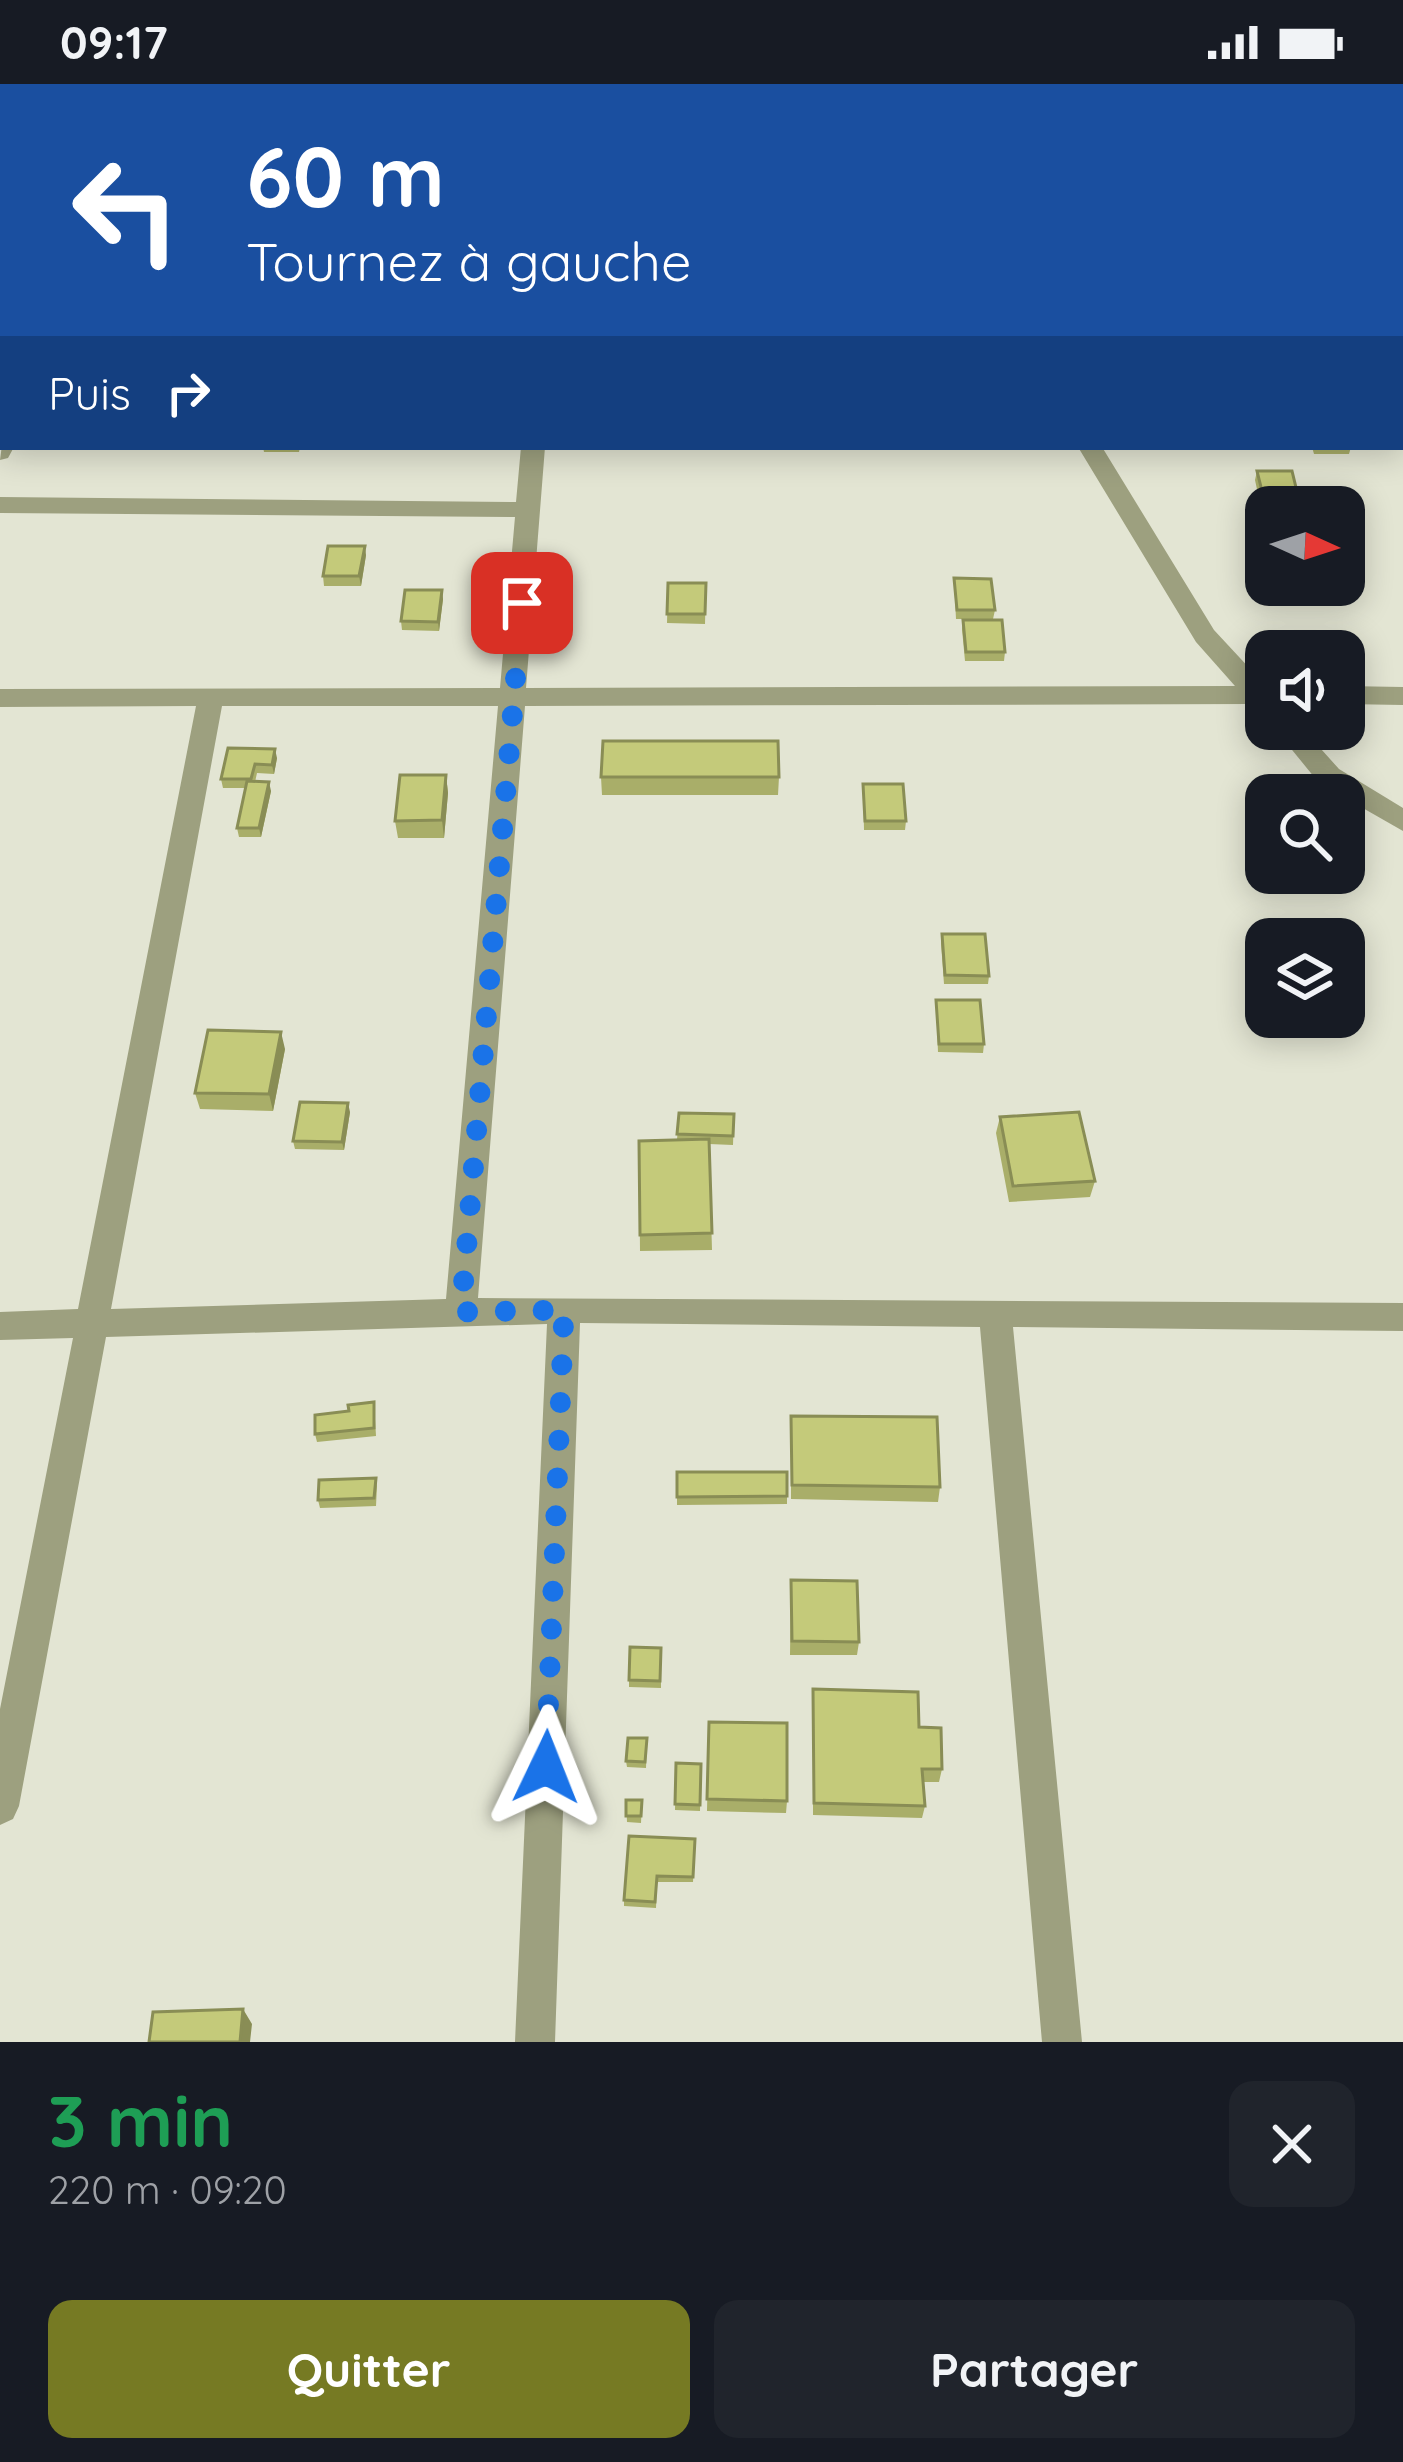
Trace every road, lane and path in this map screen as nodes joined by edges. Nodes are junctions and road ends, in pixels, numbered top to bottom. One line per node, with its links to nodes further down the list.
1 (533, 450): 4 (street)
2 (1092, 450): 5 (street)
3 (0, 505): 4 (street)
4 (530, 510): 9 (street)
5 (1245, 679)
6 (1365, 695): 7 (street)
7 (1403, 696)
8 (211, 697): 9 (street); 10 (street); 18 (street)
9 (514, 697): 11 (street); 15 (street)
10 (0, 698)
11 (1245, 698)
12 (1306, 750): 13 (street)
13 (1403, 821)
14 (564, 1310): 15 (street); 16 (street); 21 (street)
15 (461, 1312): 18 (street)
16 (995, 1313): 17 (street); 22 (street)
17 (1403, 1317)
18 (92, 1323): 19 (street); 20 (street)
19 (0, 1326)
20 (0, 1806)
21 (535, 2042)
22 (1062, 2042)

